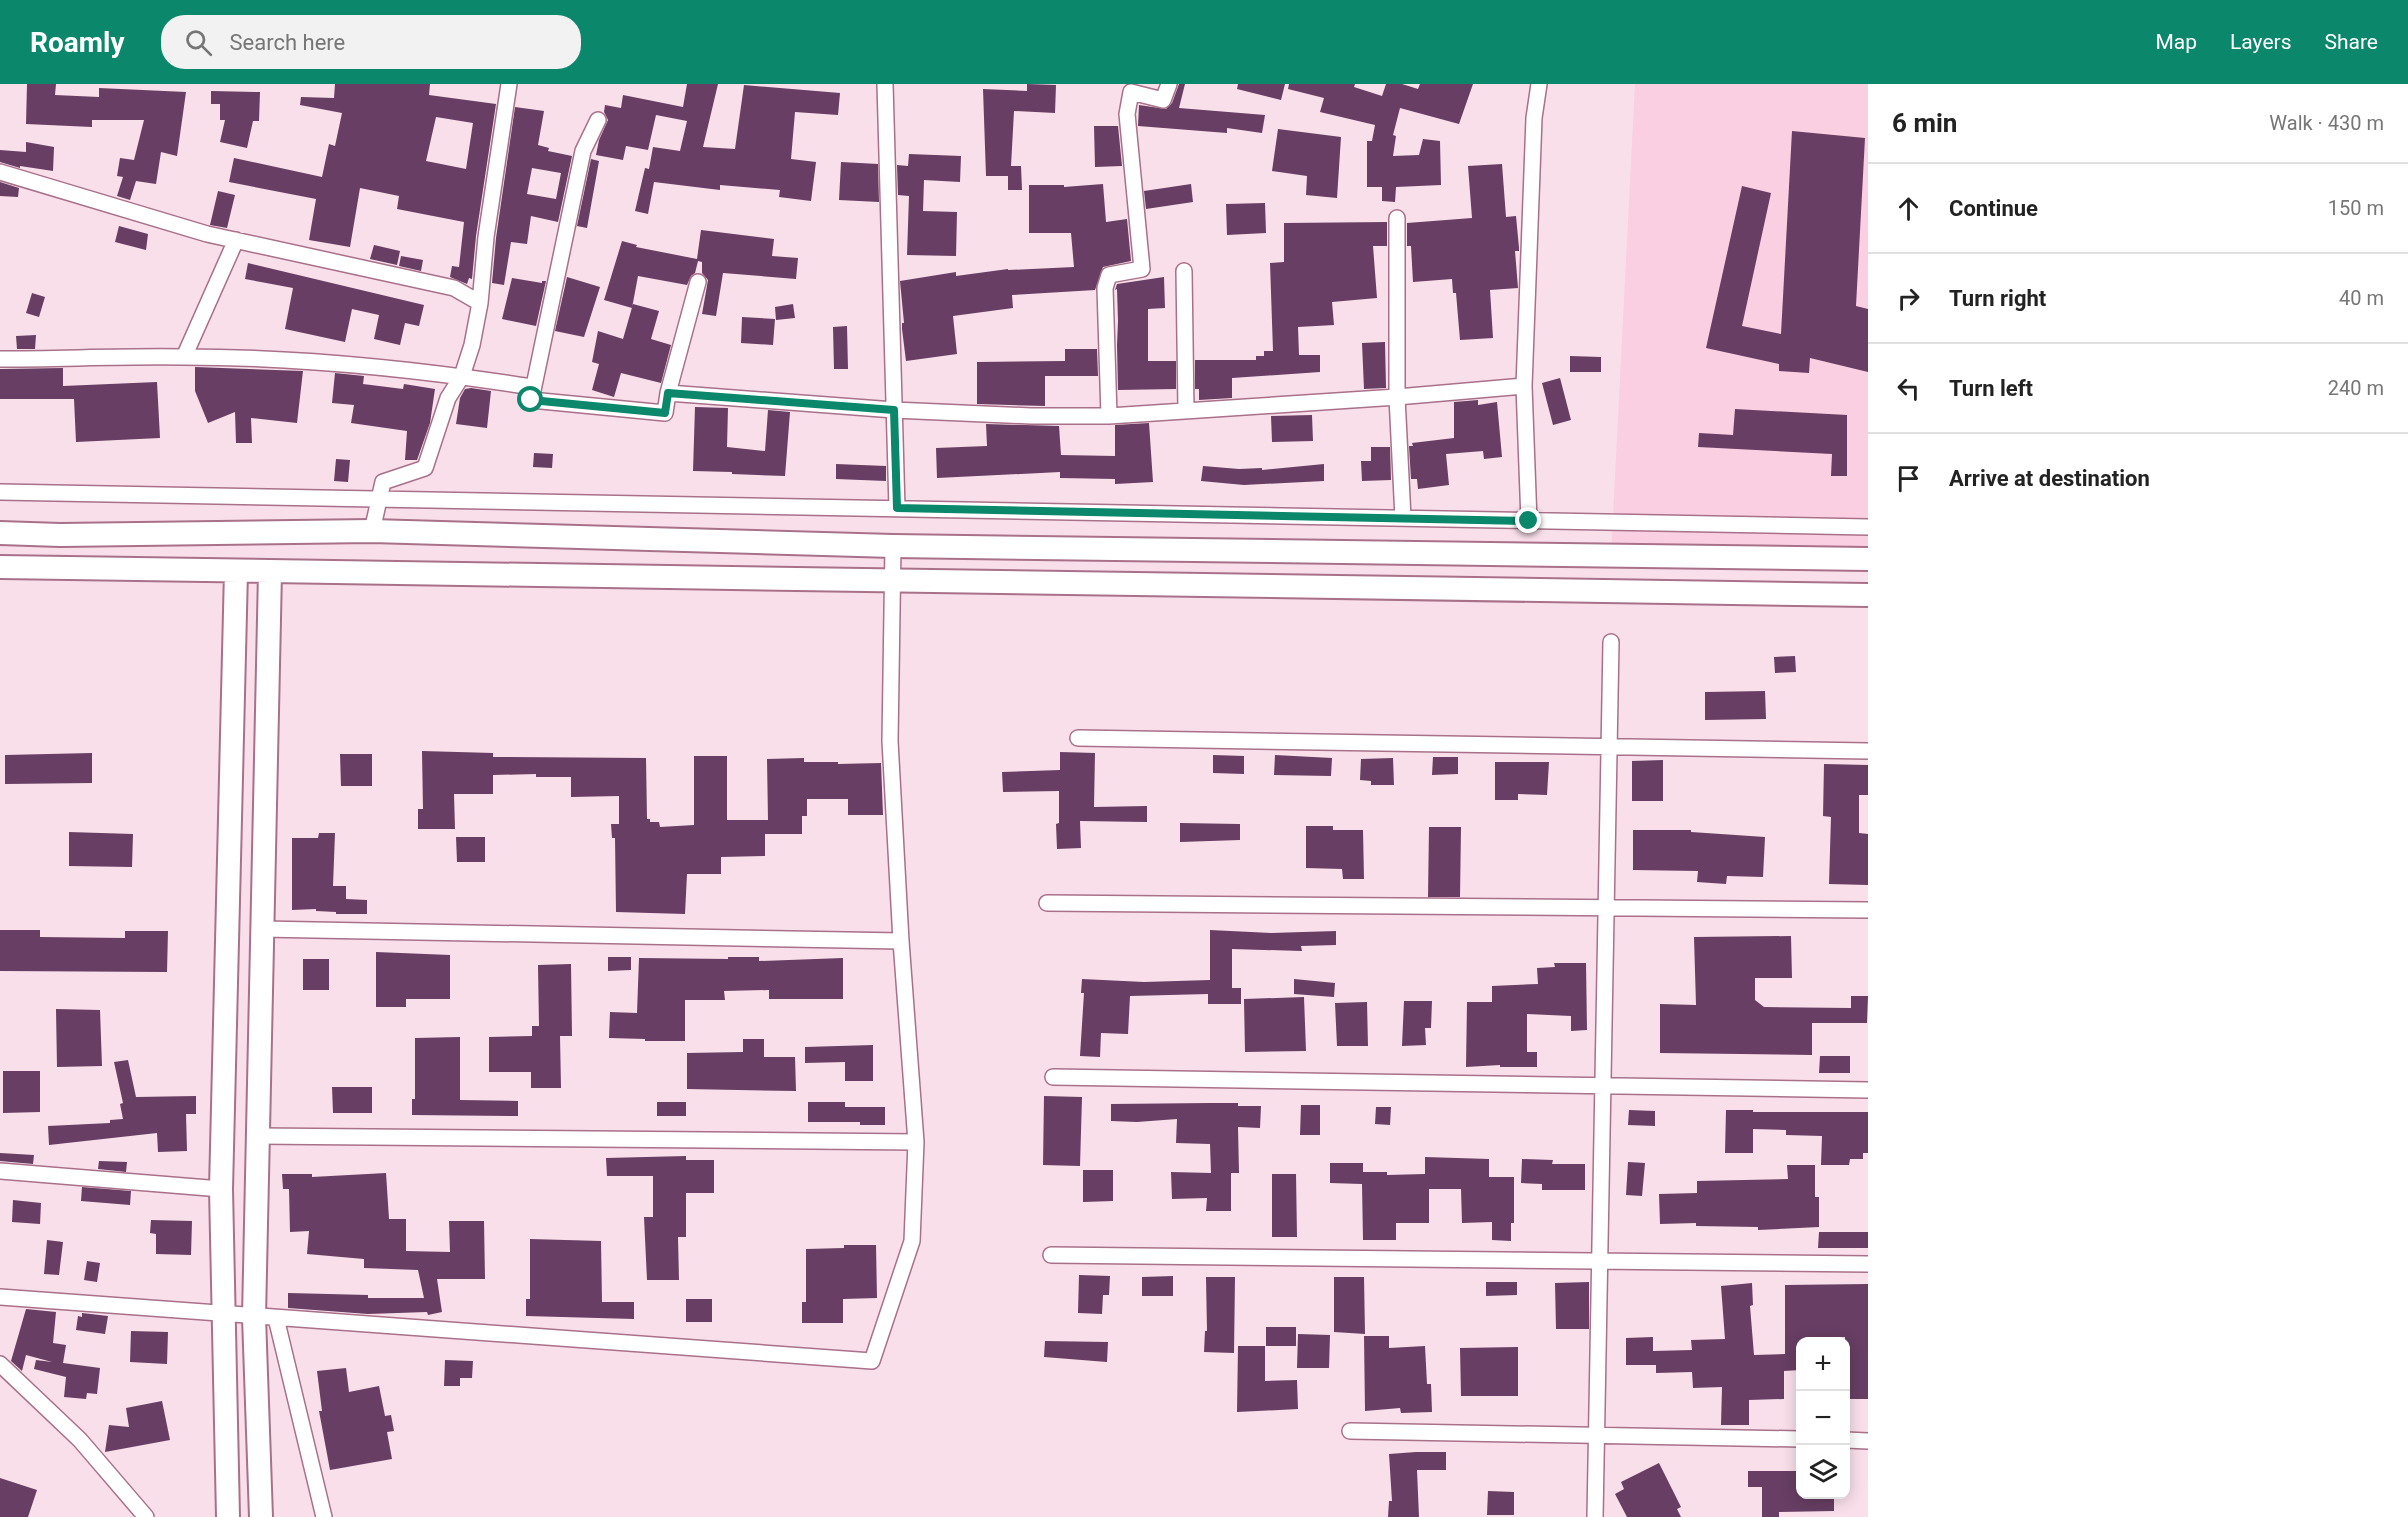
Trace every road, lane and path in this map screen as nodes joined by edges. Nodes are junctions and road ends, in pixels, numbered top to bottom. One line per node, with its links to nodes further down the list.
1 (509, 84): 11 (street)
2 (885, 84): 19 (street)
3 (1168, 84): 21 (street)
4 (1539, 84): 15 (street)
5 (598, 120): 16 (street)
6 (0, 172): 8 (street)
7 (1397, 218): 18 (street)
8 (236, 240): 11 (street); 12 (street)
9 (1184, 270): 20 (street)
10 (698, 282): 17 (street)
11 (480, 303): 14 (street)
12 (184, 357): 13 (street); 14 (street)
13 (0, 359)
14 (462, 376): 16 (street); 23 (street)
15 (1524, 386): 18 (street); 26 (street)
16 (532, 387): 17 (street)
17 (668, 393): 19 (street)
18 (1397, 397): 20 (street); 25 (street)
19 (894, 410): 21 (street); 24 (street)
20 (1186, 411): 21 (street)
21 (1109, 416)
22 (0, 492): 23 (street)
23 (379, 498): 24 (street); 28 (street)
24 (897, 508): 25 (street)
25 (1403, 518): 26 (street)
26 (1529, 521): 27 (street)
27 (1868, 527)
28 (372, 531): 29 (main road); 30 (main road)
29 (0, 533)
30 (893, 546): 31 (main road); 35 (street)
31 (1862, 559): 36 (main road)
32 (0, 567): 33 (main road)
33 (236, 571): 34 (main road); 52 (main road)
34 (270, 572): 35 (main road); 44 (main road)
35 (894, 581): 36 (main road); 45 (street)
36 (1862, 595)
37 (1611, 642): 39 (street)
38 (1078, 738): 39 (street)
39 (1609, 748): 40 (street); 42 (street)
40 (1868, 751)
41 (1047, 903): 42 (street)
42 (1606, 906): 43 (street); 47 (street)
43 (1868, 909)
44 (262, 929): 45 (street); 49 (main road)
45 (901, 941): 50 (street)
46 (1053, 1077): 47 (street)
47 (1603, 1086): 48 (street); 54 (street)
48 (1868, 1090)
49 (258, 1136): 50 (street); 58 (main road)
50 (916, 1142): 58 (street)
51 (0, 1171): 52 (street)
52 (221, 1189): 57 (main road)
53 (1051, 1254): 54 (street)
54 (1600, 1260): 55 (street); 61 (street)
55 (1868, 1264)
56 (0, 1297): 57 (street)
57 (222, 1314): 58 (street); 66 (main road)
58 (265, 1318): 67 (main road); 68 (street)
59 (0, 1364): 65 (street)
60 (1350, 1431): 61 (street)
61 (1597, 1436): 62 (street); 69 (street)
62 (1796, 1439)
63 (1850, 1440): 64 (street)
64 (1868, 1441)
65 (146, 1517)
66 (228, 1517)
67 (261, 1517)
68 (324, 1517)
69 (1595, 1517)

